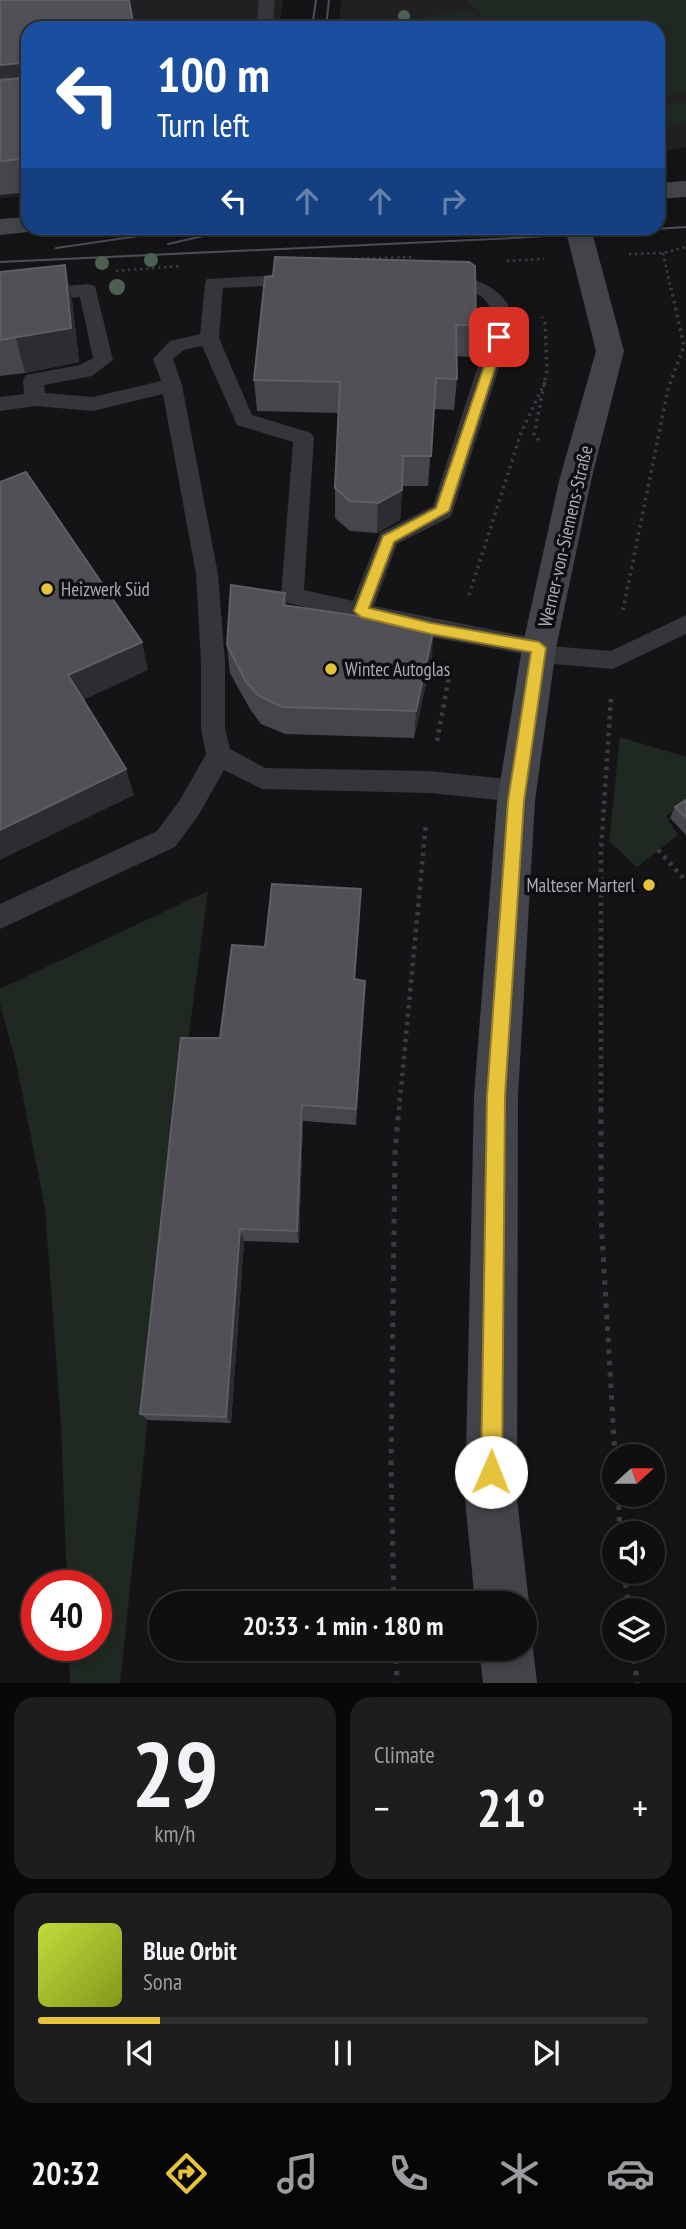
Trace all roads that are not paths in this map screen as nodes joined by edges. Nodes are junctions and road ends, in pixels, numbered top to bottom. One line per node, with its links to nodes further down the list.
1 (267, 0): 2 (lane)
2 (265, 21)
3 (686, 189): 4 (street)
4 (665, 190)
5 (21, 226): 6 (street)
6 (0, 227)
7 (580, 235): 17 (street, Werner-von-Siemens-Straße)
8 (317, 280): 11 (lane)
9 (423, 281): 15 (lane)
10 (0, 298): 13 (lane)
11 (209, 338): 12 (lane); 15 (lane)
12 (172, 385): 13 (lane); 19 (lane)
13 (35, 399): 14 (lane)
14 (0, 404)
15 (361, 611): 17 (lane)
16 (685, 626): 18 (lane)
17 (539, 651): 18 (lane); 20 (street, Werner-von-Siemens-Straße)
18 (613, 660)
19 (219, 755): 20 (lane); 21 (lane)
20 (517, 790): 22 (street, Werner-von-Siemens-Straße)
21 (0, 917)
22 (501, 1591)
23 (507, 1661): 24 (street)
24 (510, 1683)

